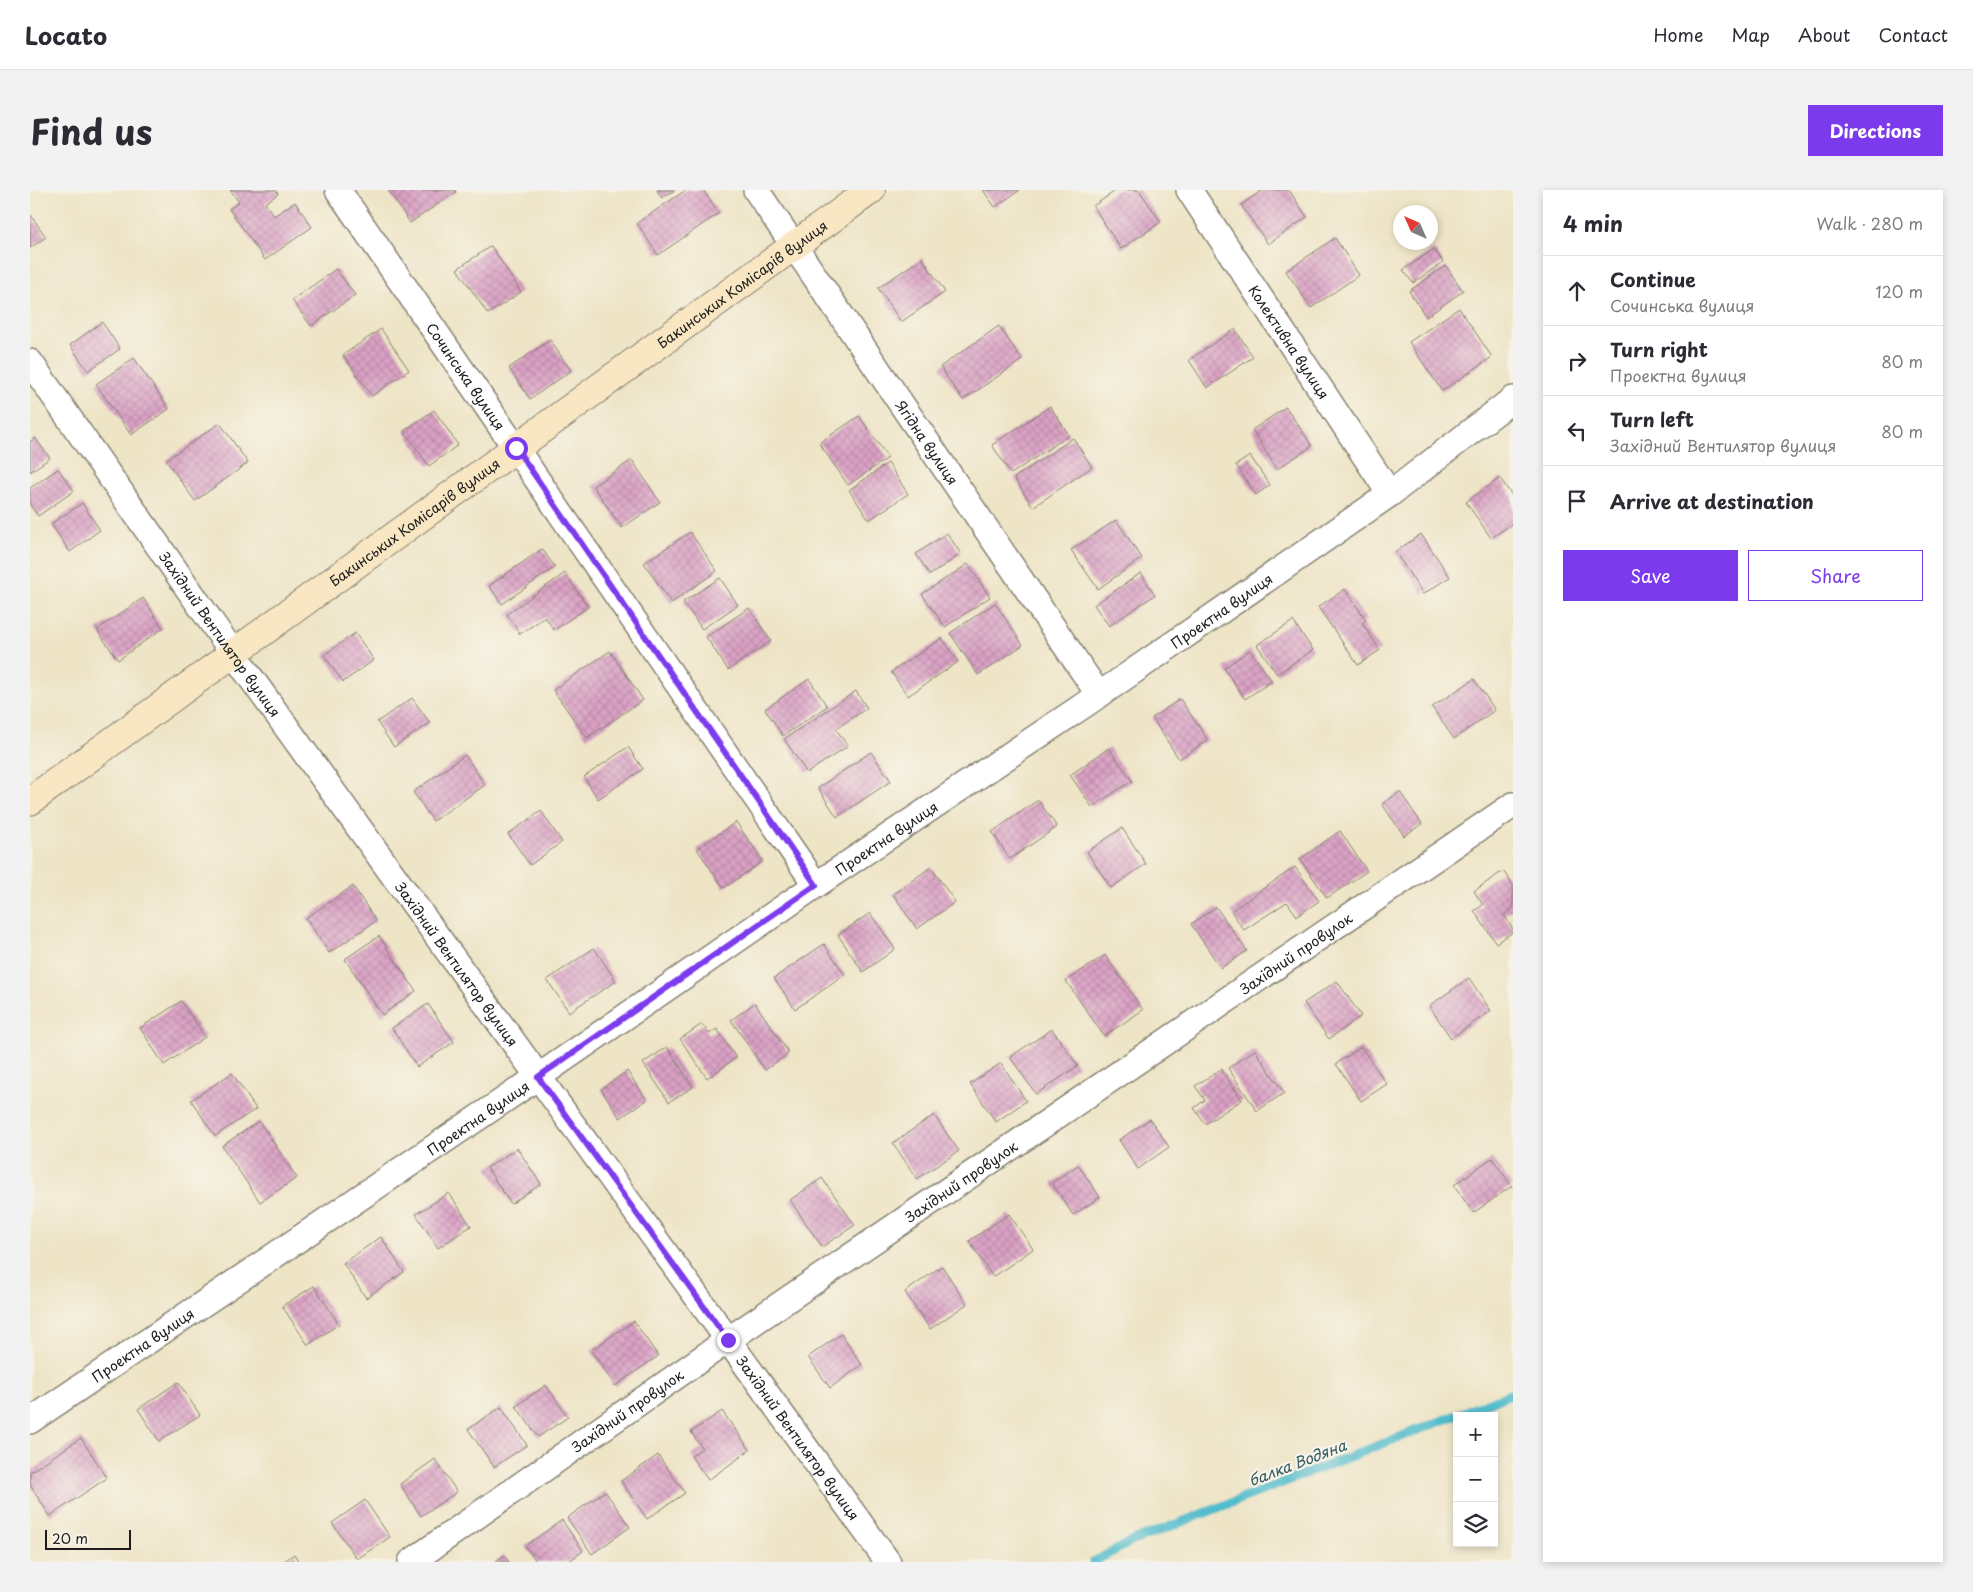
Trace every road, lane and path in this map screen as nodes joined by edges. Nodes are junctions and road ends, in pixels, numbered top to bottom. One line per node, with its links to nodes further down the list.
1 (338, 190): 8 (street, Сочинська вулиця)
2 (756, 190): 5 (street, Ягідна вулиця)
3 (871, 190): 5 (street, Бакинських Комісарів вулиця)
4 (1189, 190): 9 (street, Колективна вулиця)
5 (794, 246): 8 (street, Бакинських Комісарів вулиця); 11 (street, Ягідна вулиця)
6 (30, 362): 10 (street, Західний Вентилятор вулиця)
7 (1513, 398): 9 (street, Проектна вулиця)
8 (516, 448): 10 (street, Бакинських Комісарів вулиця); 14 (street, Сочинська вулиця)
9 (1390, 494): 11 (street, Проектна вулиця)
10 (233, 653): 12 (street, Бакинських Комісарів вулиця); 15 (street, Західний Вентилятор вулиця)
11 (1099, 695): 14 (street, Проектна вулиця)
12 (30, 801)
13 (1513, 805): 16 (street, Західний провулок)
14 (816, 885): 15 (street, Проектна вулиця)
15 (538, 1077): 16 (street, Західний Вентилятор вулиця); 17 (street, Проектна вулиця)
16 (728, 1340): 18 (street, Західний провулок); 19 (street, Західний Вентилятор вулиця)
17 (30, 1421)
18 (411, 1562)
19 (888, 1562)

